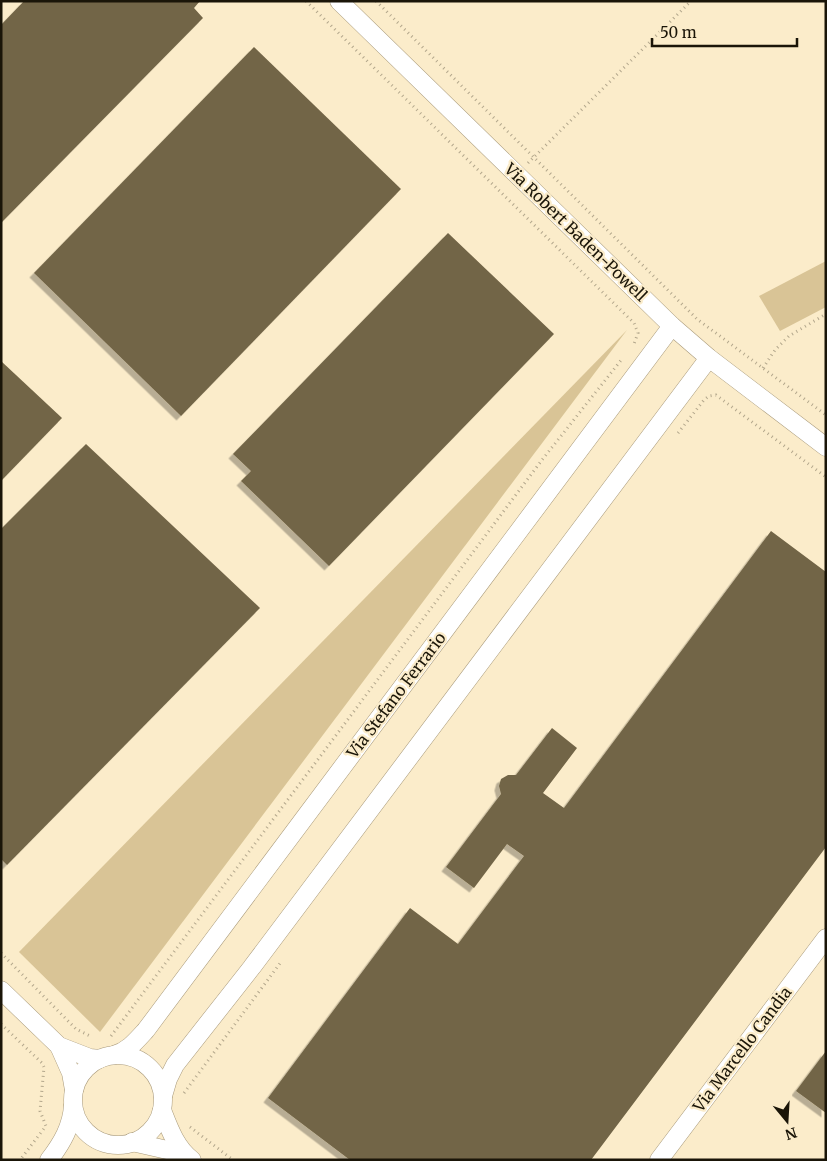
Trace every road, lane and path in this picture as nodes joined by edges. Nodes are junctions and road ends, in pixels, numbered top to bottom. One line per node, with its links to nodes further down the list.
1 (306, 1): 9 (path)
2 (339, 1): 6 (street, Via Robert Baden-Powell)
3 (376, 1): 5 (path)
4 (691, 1): 5 (path)
5 (534, 157): 6 (path); 12 (path)
6 (517, 174): 8 (street, Via Robert Baden-Powell)
7 (826, 314): 12 (path)
8 (672, 326): 11 (street, Via Robert Baden-Powell); 25 (street, Via Stefano Ferrario)
9 (631, 348)
10 (627, 352): 22 (path)
11 (709, 358): 15 (street, Via Robert Baden-Powell); 28 (street)
12 (763, 368): 13 (path)
13 (826, 415)
14 (674, 438): 16 (path)
15 (826, 447)
16 (826, 477)
17 (826, 938): 36 (street, Via Marcello Candia)
18 (1, 953): 23 (path)
19 (282, 961): 27 (path)
20 (1, 990): 24 (street)
21 (1, 1024): 32 (path)
22 (110, 1038)
23 (97, 1040)
24 (59, 1046): 25 (street); 26 (street)
25 (107, 1057): 26 (street); 28 (street)
26 (74, 1097): 30 (street); 33 (street)
27 (181, 1098)
28 (162, 1103): 30 (street); 31 (street)
29 (184, 1122): 35 (path)
30 (127, 1144): 31 (street); 34 (street)
31 (188, 1157)
32 (20, 1160)
33 (50, 1160)
34 (107, 1160)
35 (233, 1160)
36 (659, 1160)

